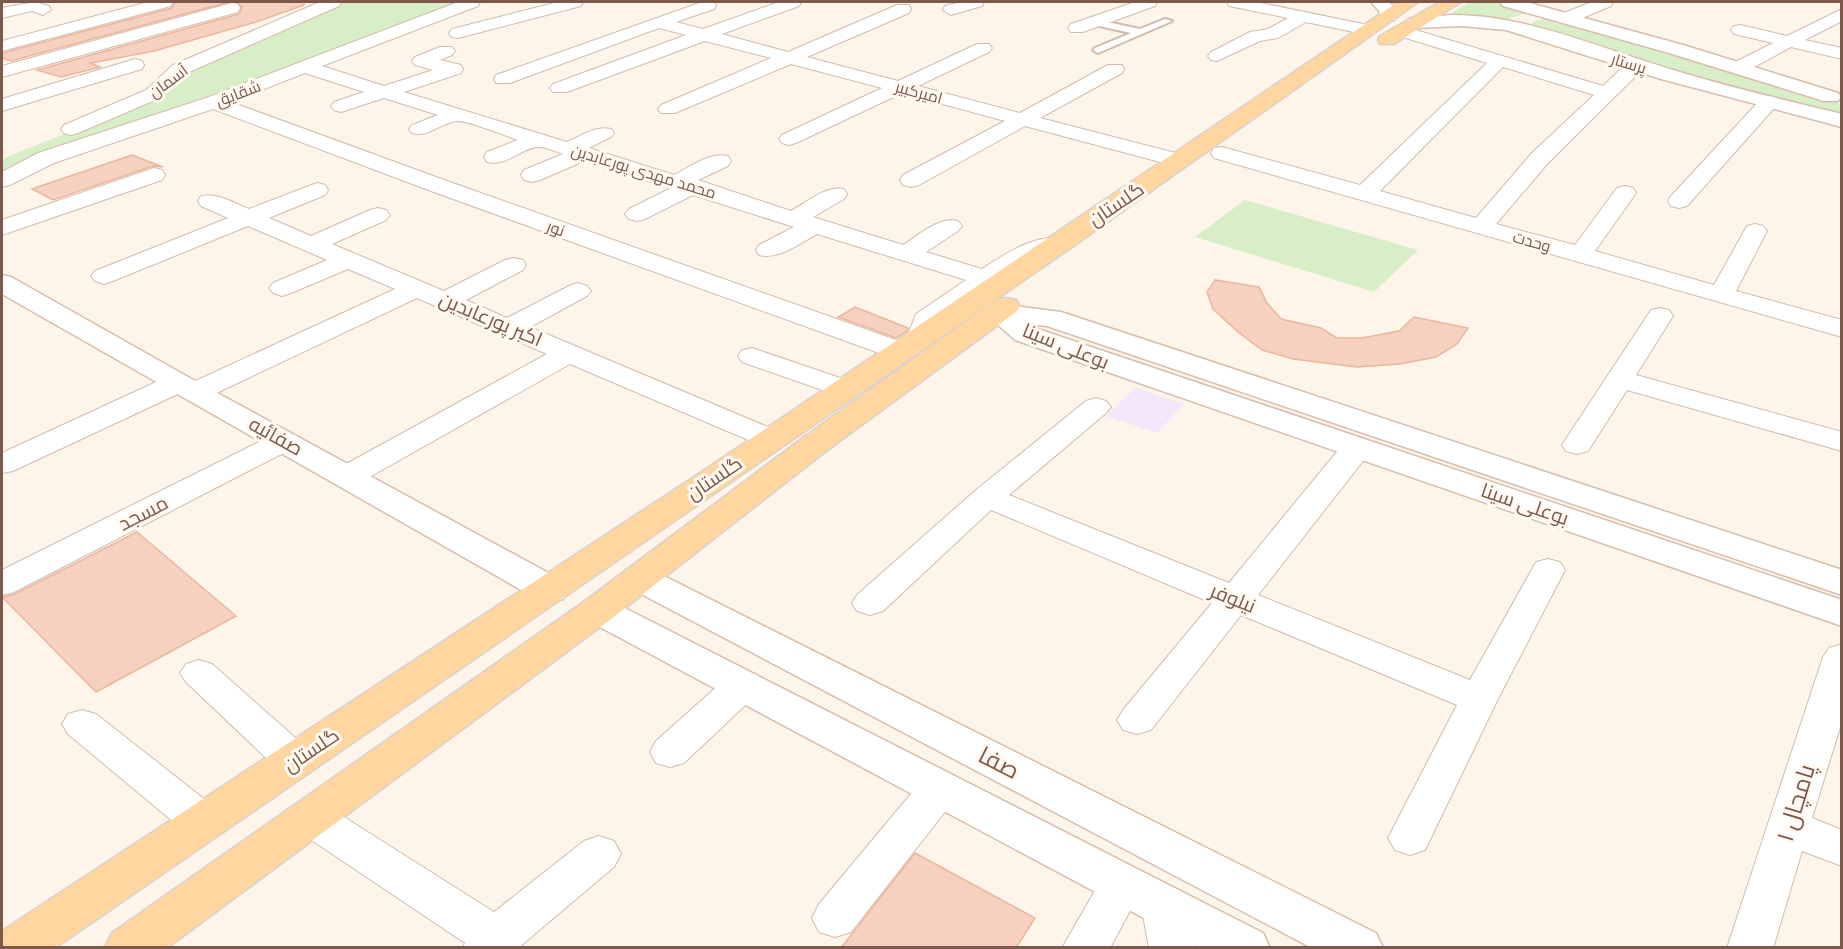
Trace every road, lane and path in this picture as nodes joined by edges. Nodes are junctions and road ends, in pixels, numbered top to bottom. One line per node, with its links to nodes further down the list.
1 (165, 2): 36 (street)
2 (333, 2): 70 (street, آسمان)
3 (472, 2): 46 (street, شقایق)
4 (576, 2): 33 (street)
5 (793, 2): 34 (street)
6 (976, 2): 18 (street)
7 (1149, 2): 27 (street)
8 (1235, 2): 21 (street)
9 (1409, 2): 22 (main road, گلستان)
10 (1430, 2): 51 (main road)
11 (1452, 2): 22 (main road)
12 (1509, 2): 23 (street, پرستار)
13 (1605, 2): 23 (street)
14 (708, 5): 26 (street)
15 (232, 8): 49 (street)
16 (903, 9): 42 (street)
17 (43, 10): 19 (street)
18 (951, 10)
19 (2, 13)
20 (1842, 14): 31 (street)
21 (1304, 16): 28 (street); 41 (street)
22 (1396, 18): 28 (main road, گلستان); 30 (street, پرستار); 43 (street); 51 (main road)
23 (1567, 18): 30 (street); 47 (street, پرستار)
24 (1760, 19): 31 (street)
25 (1168, 21): 32 (lane)
26 (659, 23): 34 (street, امیرکبیر); 50 (street)
27 (1085, 25): 32 (lane)
28 (1368, 30): 75 (main road, گلستان)
29 (1740, 30): 35 (street)
30 (1525, 31): 45 (street, پرستار)
31 (1812, 31): 35 (street)
32 (1140, 32): 38 (lane)
33 (458, 33)
34 (704, 35): 42 (street, امیرکبیر); 53 (street)
35 (1791, 42): 40 (street); 47 (street)
36 (2, 46)
37 (983, 48): 52 (street)
38 (1098, 50)
39 (446, 51): 54 (street)
40 (1842, 54)
41 (1217, 56)
42 (790, 57): 52 (street, امیرکبیر); 62 (street)
43 (1500, 60): 55 (street); 84 (street)
44 (135, 65): 59 (street)
45 (1636, 65): 55 (street); 58 (street, پرستار)
46 (304, 67): 54 (street, محمد مهدی پورعابدین); 57 (street, شقایق)
47 (1738, 68): 56 (street, پرستار)
48 (1115, 69): 64 (street)
49 (2, 72)
50 (503, 79)
51 (1313, 83): 72 (main road, گلستان)
52 (902, 87): 64 (street, امیرکبیر); 69 (street)
53 (560, 88)
54 (387, 92): 60 (street); 63 (street, محمد مهدی پورعابدین)
55 (1607, 93): 92 (street)
56 (1842, 100)
57 (213, 102): 78 (street, شقایق); 112 (street, نور)
58 (1769, 102): 65 (street, پرستار); 86 (street)
59 (2, 105)
60 (341, 106)
61 (500, 108): 63 (street)
62 (668, 109)
63 (465, 116): 66 (street); 68 (street, محمد مهدی پورعابدین)
64 (1021, 119): 75 (street, امیرکبیر); 79 (street)
65 (1842, 122)
66 (418, 129)
67 (604, 133): 71 (street)
68 (540, 139): 71 (street, محمد مهدی پورعابدین); 73 (street)
69 (789, 139)
70 (33, 144)
71 (578, 150): 76 (street); 80 (street, محمد مهدی پورعابدین)
72 (1221, 153): 84 (street, وحدت); 107 (main road, گلستان)
73 (495, 157)
74 (720, 161): 80 (street)
75 (1179, 161): 107 (main road, گلستان)
76 (532, 175)
77 (154, 176): 93 (street)
78 (2, 180)
79 (911, 180)
80 (685, 184): 88 (street); 90 (street, محمد مهدی پورعابدین)
81 (317, 190): 89 (street)
82 (1626, 193): 98 (street)
83 (836, 194): 90 (street)
84 (1365, 194): 92 (street, وحدت)
85 (210, 201): 89 (street, اکبر پورعابدین)
86 (1679, 201)
87 (378, 214): 95 (street)
88 (637, 214)
89 (249, 218): 95 (street, اکبر پورعابدین); 101 (street)
90 (805, 222): 96 (street); 97 (street, محمد مهدی پورعابدین)
91 (950, 226): 97 (street)
92 (1481, 227): 98 (street, وحدت)
93 (2, 228)
94 (1755, 231): 106 (street)
95 (312, 244): 99 (street, اکبر پورعابدین)
96 (768, 250)
97 (906, 254): 107 (street, محمد مهدی پورعابدین)
98 (1580, 255): 106 (street, وحدت)
99 (349, 259): 103 (street); 104 (street, اکبر پورعابدین)
100 (514, 265): 108 (street)
101 (104, 276)
102 (2, 282): 116 (street, صفائیه)
103 (282, 288)
104 (418, 288): 108 (street, اکبر پورعابدین); 116 (street)
105 (578, 291): 110 (street)
106 (1720, 295): 111 (street, وحدت)
107 (984, 298): 112 (main road, گلستان); 123 (street, بوعلی سینا); 128 (main road, گلستان); 129 (street, بوعلی سینا)
108 (447, 300): 110 (street, اکبر پورعابدین)
109 (1660, 316): 115 (street)
110 (510, 327): 113 (street, اکبر پورعابدین)
111 (1842, 329)
112 (911, 344): 117 (main road, گلستان)
113 (570, 352): 119 (street, اکبر پورعابدین); 125 (street)
114 (752, 356): 117 (street)
115 (1620, 379): 121 (street); 122 (street)
116 (187, 387): 120 (street, صفائیه); 124 (street)
117 (844, 389): 119 (main road, گلستان)
118 (1096, 407): 126 (street)
119 (771, 439): 131 (main road, گلستان)
120 (284, 441): 125 (street, صفائیه); 130 (street, مسجد)
121 (1842, 442)
122 (1577, 445)
123 (1356, 449): 132 (street); 136 (street, بوعلی سینا)
124 (2, 464)
125 (348, 476): 131 (street, صفائیه)
126 (987, 497): 132 (street, نیلوفر); 134 (street)
127 (1548, 570): 141 (street)
128 (639, 578): 133 (street, صفا); 135 (main road, گلستان)
129 (1842, 583)
130 (2, 584)
131 (550, 590): 145 (main road, گلستان)
132 (1236, 599): 141 (street, نیلوفر); 142 (street)
133 (688, 603): 137 (street); 162 (street, صفا)
134 (870, 603)
135 (598, 609): 137 (street); 147 (main road, گلستان)
136 (1842, 614)
137 (653, 637): 140 (street)
138 (1842, 657): 149 (street, پامچال ۱)
139 (199, 673): 145 (street)
140 (743, 685): 144 (street); 146 (street)
141 (1479, 699): 150 (street)
142 (1137, 720)
143 (81, 724): 148 (street)
144 (670, 752)
145 (295, 761): 148 (main road, گلستان)
146 (940, 788): 153 (street); 155 (street)
147 (310, 817): 156 (street); 157 (main road, گلستان)
148 (203, 822): 158 (main road, گلستان)
149 (1789, 826): 151 (street); 163 (street, پامچال ۱)
150 (1410, 838)
151 (1842, 849)
152 (599, 854): 156 (street)
153 (1123, 883): 154 (street); 159 (street)
154 (1164, 904): 160 (street); 161 (street)
155 (835, 918)
156 (491, 943)
157 (140, 945)
158 (15, 948)
159 (1085, 948)
160 (1172, 948)
161 (1246, 948)
162 (1359, 948)
163 (1750, 948)

